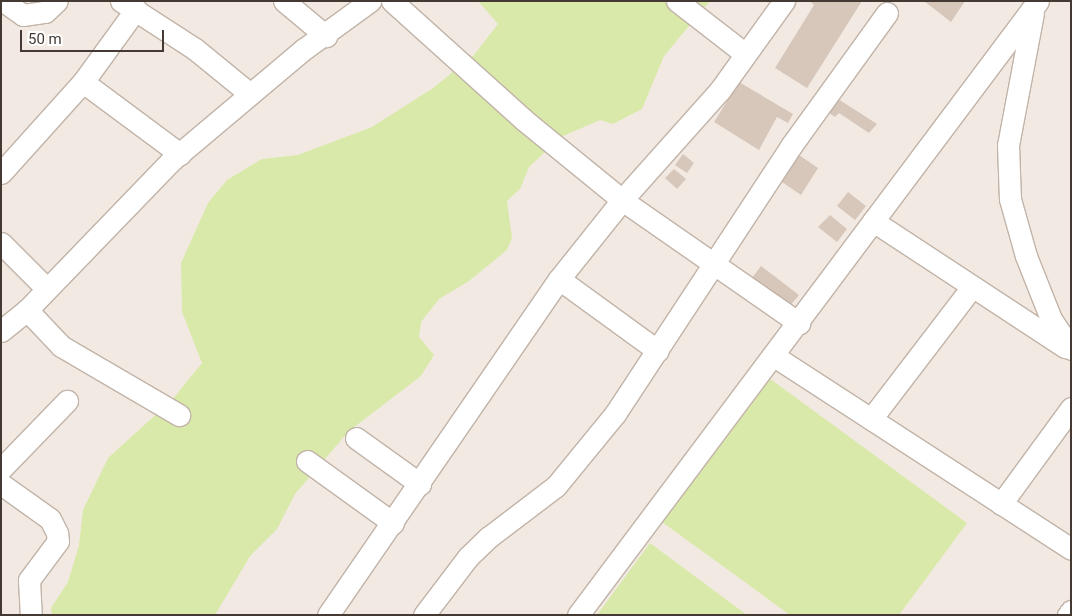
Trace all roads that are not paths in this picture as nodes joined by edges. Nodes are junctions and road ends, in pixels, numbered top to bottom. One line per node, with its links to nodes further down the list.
1 (3, 1): 2 (street)
2 (56, 1)
3 (284, 1): 11 (street)
4 (370, 1): 11 (street)
5 (392, 1): 17 (street)
6 (677, 1): 12 (street)
7 (784, 1): 12 (street)
8 (1037, 3): 18 (street); 27 (street)
9 (129, 5): 13 (street); 14 (street)
10 (887, 13): 20 (street)
11 (326, 36): 14 (street)
12 (744, 52): 17 (street)
13 (83, 82): 15 (street); 16 (street)
14 (250, 94): 15 (street)
15 (180, 154): 23 (street)
16 (1, 173)
17 (622, 200): 20 (street); 21 (street)
18 (873, 221): 22 (street); 25 (street)
19 (1, 243): 23 (street)
20 (715, 266): 25 (street); 28 (street)
21 (559, 279): 28 (street); 38 (street)
22 (972, 286): 27 (street); 33 (street)
23 (46, 288): 24 (street)
24 (27, 310): 26 (street); 32 (street)
25 (799, 323): 29 (street)
26 (1, 331)
27 (1071, 350)
28 (658, 351): 45 (street)
29 (774, 356): 33 (street); 46 (street)
30 (67, 401): 36 (street)
31 (1071, 408): 39 (street)
32 (179, 415)
33 (872, 419): 39 (street)
34 (356, 438): 38 (street)
35 (307, 461): 40 (street)
36 (1, 470)
37 (1, 484): 43 (street)
38 (420, 484): 40 (street)
39 (1001, 504): 41 (street)
40 (393, 523): 44 (street)
41 (1071, 549)
42 (1071, 611): 47 (street)
43 (32, 615)
44 (328, 615)
45 (424, 615)
46 (578, 615)
47 (1068, 615)

